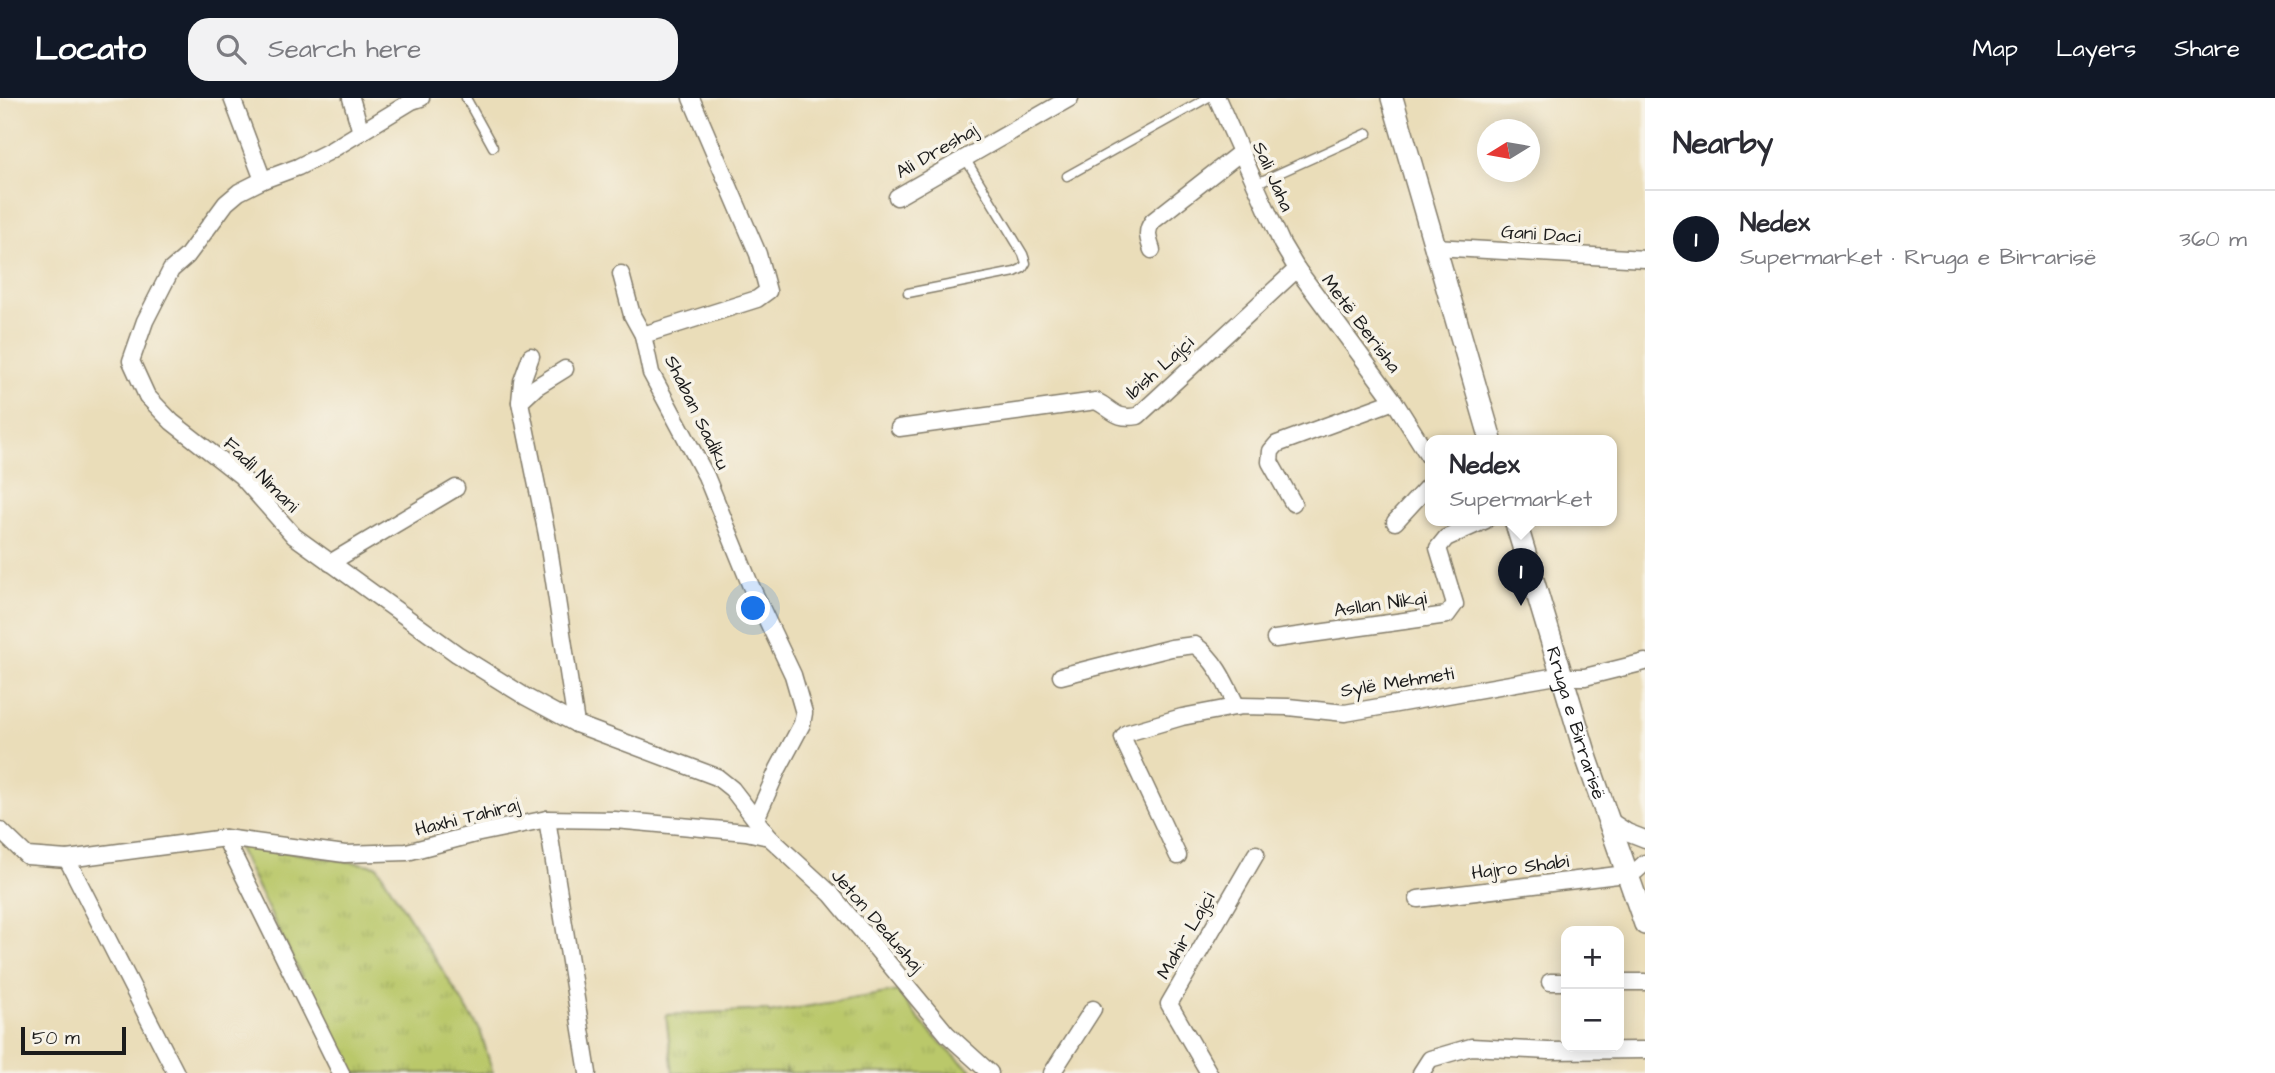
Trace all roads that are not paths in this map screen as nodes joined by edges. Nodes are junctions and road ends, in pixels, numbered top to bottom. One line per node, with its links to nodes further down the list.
1 (232, 98): 16 (street)
2 (351, 98): 10 (street)
3 (421, 98): 10 (street, Fadil Nimani)
4 (467, 98): 12 (lane)
5 (691, 98): 25 (street, Shaban Sadiku)
6 (1070, 98): 14 (street, Ali Dreshaj)
7 (1207, 98): 15 (lane)
8 (1217, 98): 13 (street, Sali Jaha)
9 (1392, 98): 19 (street)
10 (361, 132): 16 (street, Fadil Nimani)
11 (1368, 133): 17 (lane)
12 (493, 147)
13 (1241, 152): 17 (street, Sali Jaha); 20 (street)
14 (965, 158): 18 (street, Ali Dreshaj); 24 (lane)
15 (1067, 176)
16 (263, 180): 39 (street, Fadil Nimani)
17 (1255, 184): 22 (street, Sali Jaha)
18 (897, 197)
19 (1435, 247): 21 (street, Gani Daci); 31 (street)
20 (1152, 250)
21 (1645, 259)
22 (1297, 269): 28 (street, Metë Berisha); 30 (street, Ibish Lajçi)
23 (621, 274): 25 (street)
24 (908, 293)
25 (643, 335): 46 (street, Shaban Sadiku)
26 (531, 356): 29 (street)
27 (565, 369): 29 (street)
28 (1394, 401): 32 (street, Metë Berisha); 35 (street, Metë Berisha)
29 (520, 402): 45 (street)
30 (899, 428)
31 (1490, 435)
32 (1425, 450)
33 (456, 488): 39 (street)
34 (1425, 489): 36 (street)
35 (1293, 503)
36 (1395, 522)
37 (1473, 526): 40 (street, Asllan Nikqi)
38 (1517, 526): 43 (street, Rruga e Birrarisë)
39 (330, 563): 45 (street, Fadil Nimani)
40 (1275, 639)
41 (1645, 662): 43 (street, Sylë Mehmeti)
42 (1061, 676): 44 (street)
43 (1562, 677): 44 (street, Sylë Mehmeti); 48 (street, Rruga e Birrarisë)
44 (1237, 707): 54 (street, Sylë Mehmeti)
45 (576, 724): 46 (street, Fadil Nimani)
46 (756, 818): 50 (street, Fadil Nimani)
47 (547, 819): 50 (street); 51 (street, Haxhi Tahiraj); 66 (street, Haxhi Tahiraj)
48 (1607, 819): 52 (street); 57 (street, Rruga e Birrarisë)
49 (0, 830): 55 (street, Haxhi Tahiraj)
50 (769, 837): 67 (street, Jeton Dedushaj)
51 (225, 838): 55 (street, Haxhi Tahiraj); 65 (street)
52 (1645, 839)
53 (1256, 854): 69 (street, Mahir Lajçi)
54 (1178, 856)
55 (67, 859): 64 (street)
56 (1645, 863): 57 (street)
57 (1626, 874): 58 (street, Hajro Shabi); 59 (street, Rruga e Birrarisë)
58 (1418, 899)
59 (1645, 924)
60 (1624, 982): 61 (street)
61 (1645, 982)
62 (1093, 1009): 68 (street)
63 (1645, 1050): 70 (street)
64 (176, 1073)
65 (341, 1073)
66 (588, 1073)
67 (990, 1073)
68 (1052, 1073)
69 (1209, 1073)
70 (1421, 1073)

